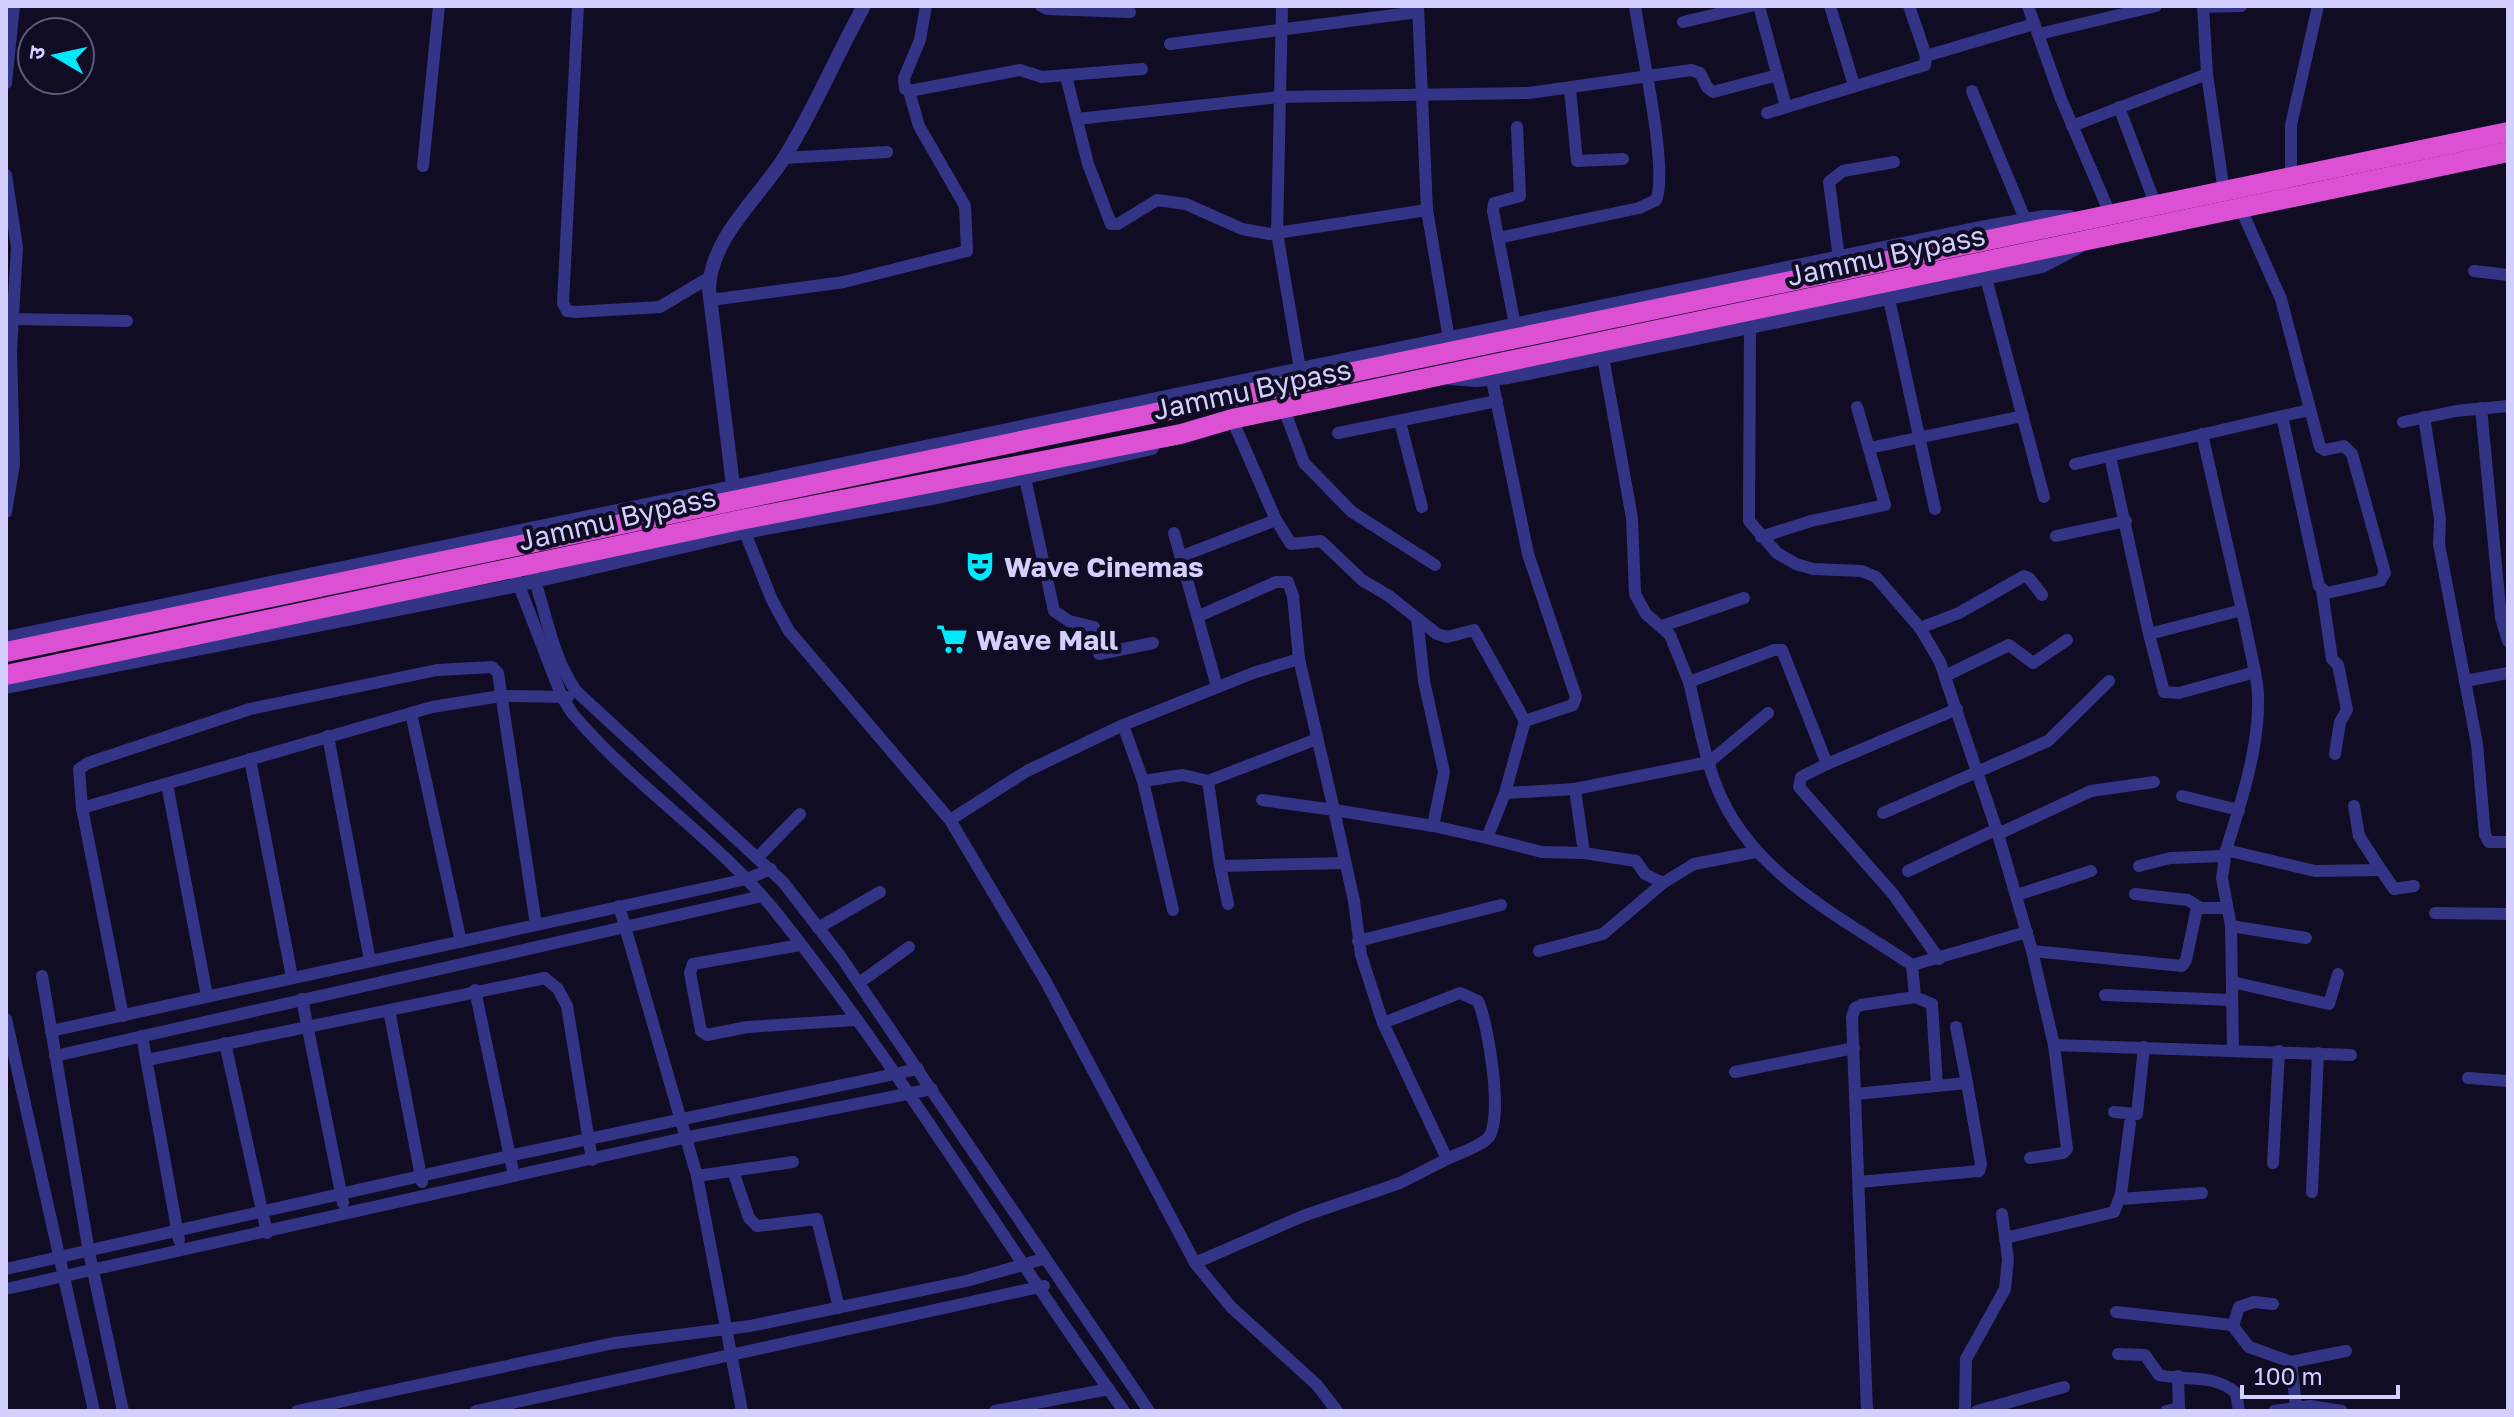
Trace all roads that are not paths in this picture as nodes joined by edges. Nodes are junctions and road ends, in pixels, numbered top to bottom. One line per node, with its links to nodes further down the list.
1 (14, 6): 24 (street)
2 (439, 6): 50 (street)
3 (578, 6): 65 (street)
4 (926, 6): 34 (street)
5 (1041, 6): 19 (street)
6 (1282, 6): 22 (street)
7 (1635, 6): 30 (street)
8 (1751, 6): 20 (street)
9 (1759, 6): 28 (street)
10 (1832, 6): 32 (street)
11 (1909, 6): 25 (street)
12 (2028, 6): 21 (street)
13 (2156, 6): 21 (street)
14 (2241, 6): 17 (street)
15 (2318, 6): 52 (street)
16 (862, 7): 47 (street)
17 (2203, 7): 27 (street)
18 (1418, 9): 22 (street); 36 (street)
19 (1130, 12)
20 (1683, 22)
21 (2036, 29): 25 (street); 42 (street)
22 (1281, 31): 23 (street); 37 (street)
23 (1170, 44)
24 (8, 46): 31 (street)
25 (1926, 56): 32 (street)
26 (1142, 69): 29 (street)
27 (2207, 74): 39 (street); 53 (street)
28 (1778, 75): 30 (street); 38 (street)
29 (1066, 76): 34 (street); 41 (street)
30 (1646, 76): 33 (street); 61 (street)
31 (6, 83)
32 (1854, 85): 38 (street)
33 (1570, 89): 36 (street); 48 (street)
34 (909, 91): 68 (street)
35 (1972, 91): 58 (street)
36 (1422, 95): 37 (street); 56 (street)
37 (1279, 97): 41 (street); 60 (street)
38 (1786, 107): 40 (street)
39 (2119, 107): 42 (street); 54 (street)
40 (1767, 113)
41 (1077, 119): 60 (street)
42 (2072, 126): 57 (street)
43 (1517, 127): 61 (street)
44 (2508, 132): 52 (highway, Jammu Bypass)
45 (887, 152): 47 (street)
46 (2508, 152): 55 (highway, Jammu Bypass)
47 (784, 158): 65 (street)
48 (1623, 159)
49 (1894, 162): 62 (street)
50 (423, 166)
51 (6, 175): 70 (street)
52 (2291, 178): 53 (highway, Jammu Bypass)
53 (2224, 192): 54 (highway, Jammu Bypass)
54 (2156, 206): 57 (highway, Jammu Bypass)
55 (2241, 209): 59 (highway, Jammu Bypass); 83 (street)
56 (1427, 210): 60 (street); 74 (street)
57 (2111, 216): 59 (highway, Jammu Bypass)
58 (2025, 219): 59 (street); 62 (street)
59 (2088, 231): 66 (street); 77 (highway, Jammu Bypass); 102 (highway, Jammu Bypass)
60 (1277, 233): 76 (street)
61 (1498, 238): 72 (street)
62 (1839, 258): 72 (street)
63 (2474, 271): 64 (street)
64 (2508, 275)
65 (710, 277): 68 (street)
66 (1986, 278): 67 (street); 84 (street)
67 (1889, 299): 73 (street); 93 (street)
68 (711, 300): 102 (street)
69 (6, 307): 70 (street)
70 (12, 319): 71 (street); 95 (street)
71 (127, 321)
72 (1515, 325): 74 (street)
73 (1750, 327): 75 (street); 108 (street)
74 (1449, 339): 76 (street)
75 (1603, 357): 77 (street); 118 (street)
76 (1300, 369): 102 (street)
77 (1491, 373): 78 (street); 82 (highway, Jammu Bypass)
78 (1497, 401): 88 (street); 142 (street)
79 (2508, 406): 81 (street)
80 (1857, 407): 94 (street)
81 (2481, 408): 86 (street); 123 (street)
82 (1284, 409): 87 (highway, Jammu Bypass); 110 (street)
83 (2310, 410): 85 (street); 112 (street)
84 (2023, 416): 93 (street); 99 (street)
85 (2282, 416): 92 (street); 112 (street)
86 (2424, 417): 89 (street); 132 (street)
87 (1232, 419): 91 (highway, Jammu Bypass); 104 (street)
88 (1400, 422): 90 (street); 100 (street)
89 (2403, 422)
90 (1338, 433)
91 (1181, 434): 98 (street); 102 (highway, Jammu Bypass)
92 (2202, 434): 96 (street); 115 (street)
93 (1918, 438): 94 (street); 101 (street)
94 (1869, 448): 108 (street)
95 (10, 453): 103 (street)
96 (2110, 456): 97 (street); 105 (street)
97 (2075, 464)
98 (1025, 478): 102 (street); 124 (street)
99 (2044, 497)
100 (1422, 507)
101 (1935, 509)
102 (738, 510): 111 (highway, Jammu Bypass); 121 (street); 125 (highway, Jammu Bypass); 165 (street)
103 (6, 512)
104 (1276, 520): 109 (street); 117 (street)
105 (2126, 521): 107 (street); 120 (street)
106 (1174, 533): 109 (street)
107 (2056, 536)
108 (1761, 537): 119 (street)
109 (1182, 556): 116 (street)
110 (1435, 565)
111 (524, 575): 129 (highway, Jammu Bypass); 134 (street); 137 (street); 138 (street)
112 (2322, 591): 146 (street)
113 (2042, 595): 119 (street)
114 (1744, 598): 118 (street)
115 (2242, 610): 120 (street); 127 (street)
116 (1199, 616): 126 (street); 135 (street)
117 (1417, 618): 142 (street); 166 (street)
118 (1662, 626): 133 (street)
119 (1920, 628): 130 (street)
120 (2149, 634): 127 (street)
121 (6, 638)
122 (2067, 640): 130 (street)
123 (2508, 641)
124 (1153, 643)
125 (6, 652)
126 (1299, 659): 135 (street); 145 (street)
127 (2255, 672): 162 (street)
128 (2508, 673): 132 (street)
129 (6, 675)
130 (1945, 676): 139 (street)
131 (2109, 681): 150 (street)
132 (2465, 681): 169 (street)
133 (1689, 682): 148 (street); 149 (street)
134 (6, 687)
135 (1217, 687): 143 (street)
136 (501, 696): 137 (street); 140 (street); 160 (street); 196 (street)
137 (562, 697): 138 (street); 181 (street)
138 (584, 698): 173 (street)
139 (1957, 709): 149 (street); 150 (street)
140 (411, 713): 144 (street); 203 (street)
141 (1768, 713): 148 (street)
142 (1525, 721): 156 (street)
143 (1123, 725): 151 (street); 165 (street)
144 (328, 736): 147 (street); 209 (street)
145 (1317, 739): 152 (street); 161 (street)
146 (2335, 754)
147 (250, 759): 154 (street); 213 (street)
148 (1709, 762): 155 (street); 170 (street)
149 (1827, 764): 208 (street)
150 (1977, 773): 163 (street); 167 (street)
151 (1143, 781): 152 (street); 193 (street)
152 (1208, 781): 175 (street)
153 (2154, 782): 167 (street)
154 (167, 784): 160 (street); 218 (street)
155 (1575, 789): 156 (street); 171 (street)
156 (1505, 793): 168 (street)
157 (2182, 796): 162 (street)
158 (1262, 800): 161 (street)
159 (2354, 806): 178 (street)
160 (82, 808): 223 (street)
161 (1334, 810): 166 (street); 174 (street)
162 (2239, 810): 172 (street)
163 (1883, 813)
164 (800, 814): 173 (street)
165 (950, 820): 282 (street)
166 (1433, 826): 168 (street)
167 (1997, 831): 179 (street); 186 (street)
168 (1487, 838): 171 (street)
169 (2508, 842)
170 (1756, 852): 182 (street); 210 (street)
171 (1584, 853): 182 (street)
172 (2225, 853): 176 (street); 178 (street); 192 (street)
173 (759, 856): 177 (street)
174 (1345, 863): 175 (street); 202 (street)
175 (1220, 866): 188 (street)
176 (2139, 866)
177 (771, 869): 181 (street); 199 (street)
178 (2381, 870): 183 (street)
179 (1908, 871)
180 (2091, 871): 186 (street)
181 (747, 879): 187 (street); 190 (street)
182 (1663, 883): 206 (street)
183 (2414, 886)
184 (880, 892): 199 (street)
185 (2135, 894): 191 (street)
186 (2017, 895): 200 (street)
187 (762, 896): 198 (street); 204 (street)
188 (1228, 904)
189 (1501, 905): 202 (street)
190 (619, 906): 196 (street); 198 (street)
191 (2199, 907): 192 (street); 207 (street)
192 (2227, 908): 197 (street)
193 (1173, 910)
194 (2435, 913): 195 (street)
195 (2508, 914)
196 (536, 925): 203 (street)
197 (2231, 926): 201 (street); 214 (street)
198 (624, 927): 220 (street); 252 (street)
199 (818, 928): 215 (street)
200 (2027, 932): 207 (street); 208 (street)
201 (2306, 938)
202 (1358, 941): 226 (street)
203 (461, 942): 209 (street)
204 (800, 945): 225 (street); 225 (street)
205 (909, 947): 215 (street)
206 (1539, 951)
207 (2032, 951): 232 (street)
208 (1939, 959): 210 (street)
209 (370, 961): 213 (street)
210 (1912, 965): 219 (street)
211 (2338, 974): 214 (street)
212 (42, 976): 229 (street)
213 (292, 977): 218 (street)
214 (2232, 982): 221 (street)
215 (859, 983): 241 (street)
216 (475, 990): 222 (street); 255 (street); 256 (street)
217 (2105, 995): 221 (street)
218 (207, 996): 223 (street)
219 (1915, 997): 234 (street); 247 (street)
220 (302, 999): 227 (street); 230 (street)
221 (2232, 1000): 235 (street)
222 (389, 1010): 227 (street); 265 (street)
223 (123, 1016): 229 (street)
224 (6, 1019): 280 (street)
225 (855, 1020): 243 (street)
226 (1383, 1023): 258 (street); 258 (street)
227 (308, 1027): 231 (street); 269 (street)
228 (1956, 1027): 246 (street)
229 (51, 1031): 239 (street)
230 (142, 1036): 239 (street); 240 (street)
231 (225, 1043): 240 (street); 272 (street)
232 (2054, 1045): 233 (street); 257 (street)
233 (2144, 1047): 235 (street); 251 (street)
234 (1854, 1048): 242 (street); 250 (street)
235 (2233, 1049): 236 (street)
236 (2279, 1051): 237 (street); 261 (street)
237 (2318, 1053): 238 (street); 267 (street)
238 (2351, 1055)
239 (55, 1056): 279 (street)
240 (147, 1060): 275 (street)
241 (918, 1069): 243 (street); 248 (street)
242 (1735, 1072)
243 (893, 1073): 249 (street); 252 (street)
244 (2468, 1078): 245 (street)
245 (2508, 1081)
246 (1967, 1083): 247 (street); 266 (street)
247 (1937, 1086): 250 (street)
248 (932, 1089): 249 (street); 281 (street)
249 (908, 1092): 254 (street); 283 (street)
250 (1856, 1094): 266 (street)
251 (2114, 1112)
252 (679, 1118): 254 (street); 255 (street)
253 (2130, 1123): 271 (street)
254 (684, 1138): 259 (street); 264 (street)
255 (588, 1139): 256 (street); 259 (street)
256 (509, 1156): 263 (street); 265 (street)
257 (2030, 1158)
258 (1447, 1159): 282 (street)
259 (592, 1160): 263 (street)
260 (793, 1162): 262 (street)
261 (2273, 1163)
262 (733, 1171): 264 (street); 291 (street)
263 (514, 1176): 270 (street)
264 (697, 1176): 293 (street)
265 (421, 1177): 269 (street); 270 (street)
266 (1859, 1182): 312 (street)
267 (2312, 1192)
268 (2202, 1193): 271 (street)
269 (342, 1196): 272 (street); 273 (street)
270 (425, 1197): 273 (street)
271 (2120, 1199): 277 (street)
272 (263, 1211): 275 (street); 276 (street)
273 (345, 1214): 276 (street)
274 (2002, 1214): 277 (street)
275 (178, 1233): 278 (street); 279 (street)
276 (267, 1233): 278 (street)
277 (2005, 1238): 313 (street)
278 (181, 1251): 284 (street)
279 (89, 1252): 280 (street); 284 (street)
280 (61, 1259): 285 (street); 286 (street)
281 (1043, 1259): 283 (street); 287 (street)
282 (1195, 1263): 311 (street)
283 (1024, 1264): 288 (street); 291 (street)
284 (92, 1268): 286 (street); 304 (street)
285 (6, 1269)
286 (65, 1275): 289 (street); 303 (street)
287 (1059, 1282): 288 (street); 310 (street)
288 (1040, 1287): 297 (street); 301 (street)
289 (6, 1289)
290 (2273, 1304): 294 (street)
291 (839, 1308): 293 (street)
292 (2116, 1312): 294 (street)
293 (726, 1326): 297 (street); 305 (street)
294 (2233, 1326): 298 (street)
295 (2346, 1351): 298 (street)
296 (2118, 1354): 299 (street)
297 (732, 1357): 306 (street); 307 (street)
298 (2291, 1362): 302 (street)
299 (2178, 1376): 315 (street); 316 (street)
300 (2064, 1387): 314 (street)
301 (1109, 1389): 308 (street); 309 (street)
302 (2296, 1406): 317 (street); 318 (street)
303 (94, 1411)
304 (123, 1411)
305 (297, 1411)
306 (476, 1411)
307 (742, 1411)
308 (995, 1411)
309 (1124, 1411)
310 (1149, 1411)
311 (1337, 1411)
312 (1867, 1411)
313 (1965, 1411)
314 (1977, 1411)
315 (2166, 1411)
316 (2239, 1411)
317 (2274, 1411)
318 (2342, 1411)

